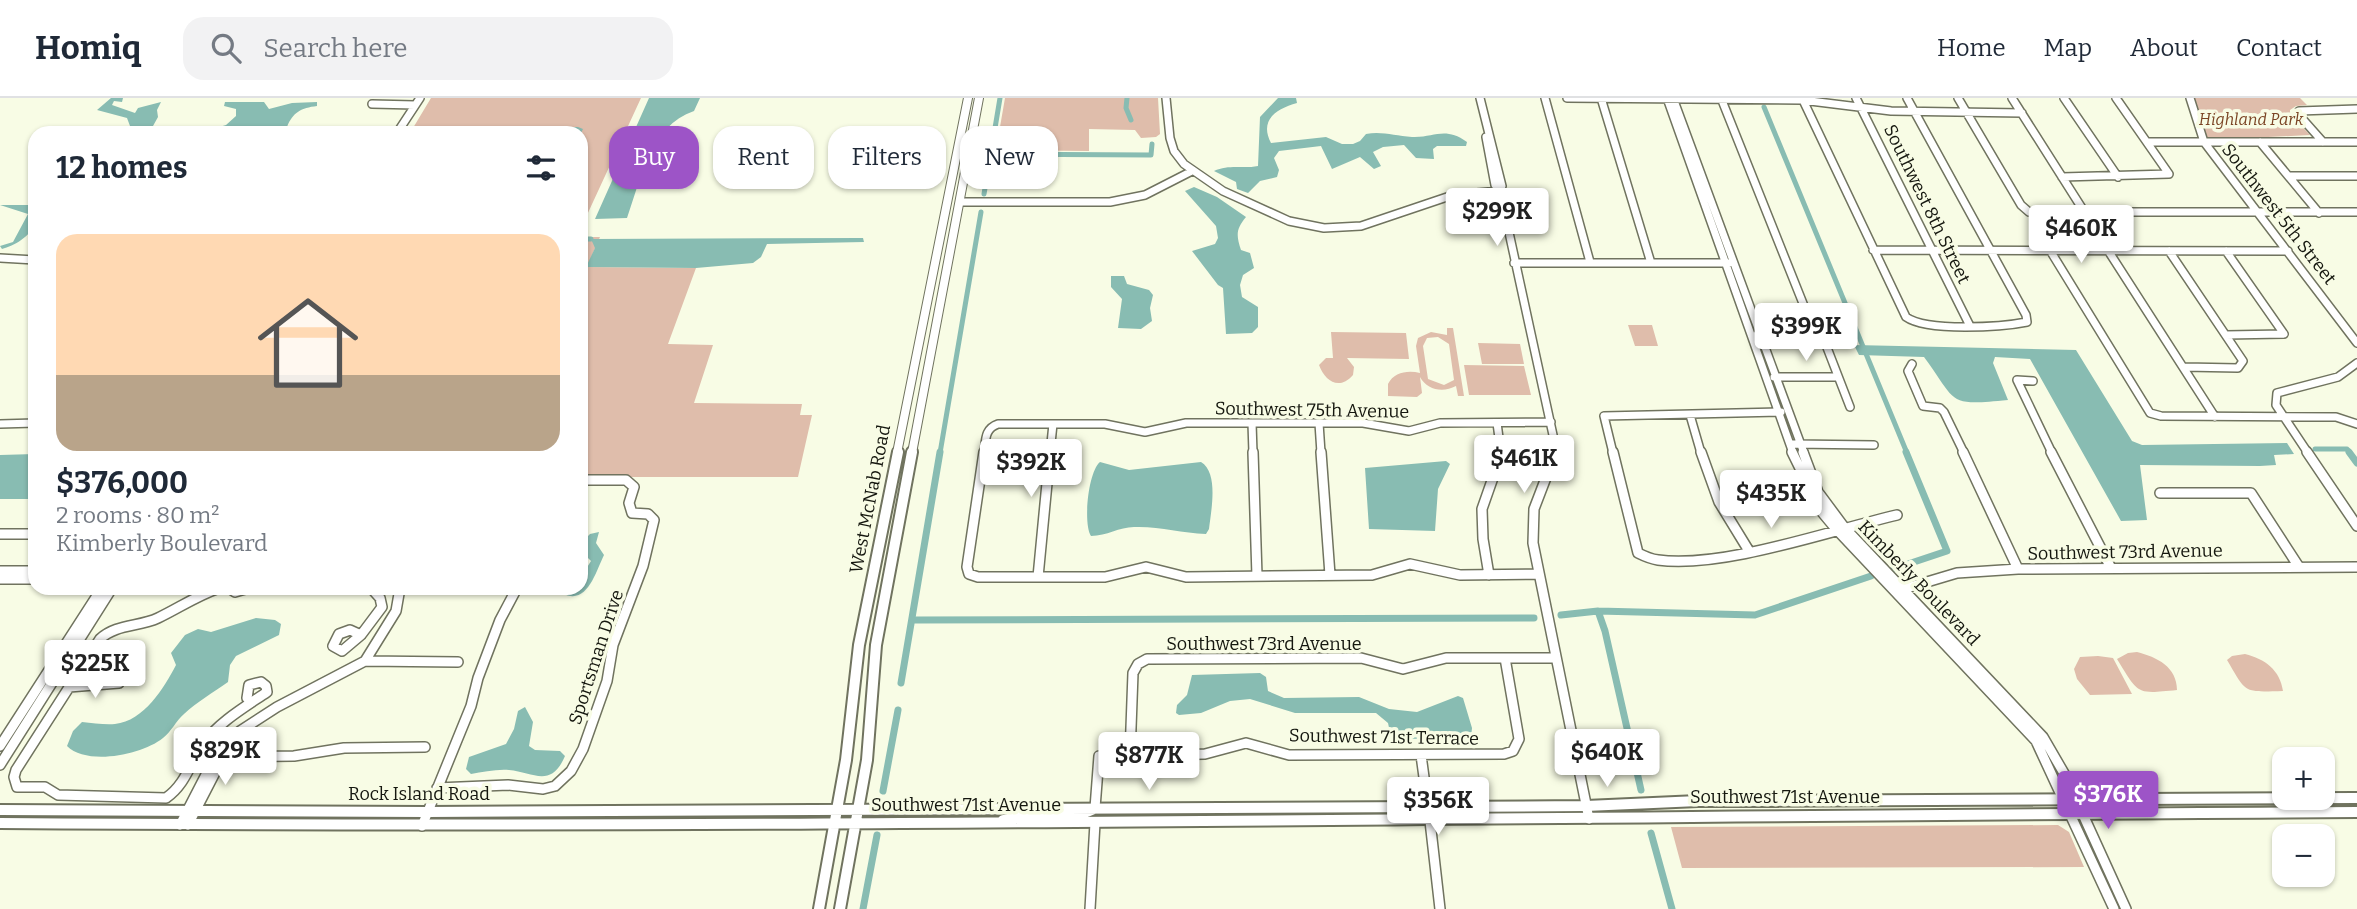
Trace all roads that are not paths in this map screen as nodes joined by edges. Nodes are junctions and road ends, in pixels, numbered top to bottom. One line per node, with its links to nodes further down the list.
1 (420, 98): 21 (street)
2 (968, 98): 23 (main road, West McNab Road)
3 (979, 98): 30 (main road, West McNab Road)
4 (1166, 98): 36 (street)
5 (1480, 98): 6 (street); 42 (street)
6 (1488, 98)
7 (1545, 98): 58 (street)
8 (1567, 98): 9 (street)
9 (1601, 98): 17 (street); 60 (street)
10 (1856, 98): 22 (street, Southwest 8th Street)
11 (1908, 98): 25 (street)
12 (1958, 98): 26 (street)
13 (2012, 98): 27 (street)
14 (2064, 98): 40 (street)
15 (2116, 98): 31 (street)
16 (2190, 98): 32 (street, Southwest 5th Street)
17 (1670, 99): 18 (street); 61 (street, Kimberly Boulevard)
18 (1721, 99): 19 (street); 65 (street)
19 (1802, 99): 22 (street); 48 (street)
20 (372, 104): 21 (street)
21 (415, 105): 28 (street)
22 (1860, 106): 25 (street); 49 (street, Southwest 8th Street)
23 (966, 109): 29 (main road); 143 (main road, West McNab Road)
24 (2357, 109): 34 (street)
25 (1915, 112): 26 (street); 50 (street)
26 (1966, 113): 27 (street); 46 (street)
27 (2022, 113): 39 (street)
28 (402, 126)
29 (969, 126)
30 (974, 126)
31 (2148, 142): 32 (street); 40 (street)
32 (2204, 142): 33 (street); 47 (street, Southwest 5th Street)
33 (2260, 142): 34 (street); 37 (street)
34 (2323, 142): 35 (street)
35 (2357, 142)
36 (1192, 171): 42 (street); 43 (street)
37 (2289, 176): 38 (street); 44 (street)
38 (2357, 176)
39 (2062, 177): 40 (street); 46 (street)
40 (2118, 177)
41 (962, 189): 43 (main road, West McNab Road)
42 (1500, 191): 59 (street)
43 (960, 202): 145 (main road, West McNab Road)
44 (2319, 212): 45 (street); 47 (street)
45 (2357, 212)
46 (2085, 213): 47 (street)
47 (2260, 213): 54 (street, Southwest 5th Street)
48 (1873, 250): 49 (street); 64 (street)
49 (1932, 251): 50 (street); 64 (street, Southwest 8th Street)
50 (1992, 251): 55 (street); 64 (street)
51 (2109, 251): 52 (street); 55 (street); 71 (street)
52 (2169, 251): 53 (street); 66 (street)
53 (2226, 251): 54 (street); 66 (street)
54 (2288, 251): 67 (street, Southwest 5th Street)
55 (2051, 252): 78 (street)
56 (0, 258): 57 (street)
57 (28, 260)
58 (1590, 262): 59 (street); 60 (street)
59 (1514, 263): 80 (street)
60 (1651, 263): 61 (street)
61 (1728, 263): 62 (street, Kimberly Boulevard); 63 (street, Kimberly Boulevard)
62 (1734, 289): 63 (street); 65 (street, Kimberly Boulevard)
63 (1752, 317): 65 (street, Kimberly Boulevard)
64 (1969, 324)
65 (1755, 335): 72 (street, Kimberly Boulevard); 76 (street, Kimberly Boulevard)
66 (2226, 335): 71 (street)
67 (2357, 344)
68 (1825, 345): 73 (street)
69 (2357, 363): 79 (street)
70 (1912, 364): 101 (street)
71 (2184, 367): 78 (street)
72 (1774, 377): 73 (street); 76 (street, Kimberly Boulevard)
73 (1838, 377): 75 (street)
74 (2033, 380): 100 (street)
75 (1850, 407)
76 (1782, 412): 77 (street); 88 (street, Kimberly Boulevard)
77 (1690, 415): 97 (street); 97 (street)
78 (2216, 417): 79 (street)
79 (2282, 417): 87 (street); 93 (street)
80 (1551, 422): 83 (street, Southwest 75th Avenue); 104 (street)
81 (1252, 423): 82 (street, Southwest 75th Avenue); 86 (street, Southwest 75th Avenue); 107 (street)
82 (1319, 423): 83 (street, Southwest 75th Avenue); 105 (street)
83 (1497, 423): 106 (street)
84 (0, 424): 85 (street)
85 (28, 424)
86 (1053, 424): 108 (street); 108 (street, Southwest 75th Avenue)
87 (2357, 424)
88 (1794, 444): 89 (street); 94 (street, Kimberly Boulevard)
89 (1874, 445)
90 (588, 480): 136 (street, Sportsman Drive)
91 (2161, 493): 98 (street)
92 (1897, 514): 94 (street)
93 (2357, 526)
94 (1840, 528): 97 (street); 111 (street, Kimberly Boulevard)
95 (0, 534): 96 (street)
96 (28, 534)
97 (1749, 551)
98 (2299, 567): 99 (street, Southwest 73rd Avenue); 100 (street, Southwest 73rd Avenue)
99 (2357, 567)
100 (2111, 568): 101 (street, Southwest 73rd Avenue)
101 (2018, 569): 111 (street, Southwest 73rd Avenue)
102 (0, 571): 103 (street)
103 (28, 571)
104 (1539, 574): 106 (street); 122 (street)
105 (1330, 575): 106 (street); 107 (street)
106 (1489, 575)
107 (1257, 576): 108 (street)
108 (1038, 577)
109 (0, 579): 110 (street)
110 (28, 579)
111 (1899, 590): 138 (street, Kimberly Boulevard)
112 (97, 595): 130 (street)
113 (109, 595): 135 (street)
114 (191, 595): 119 (street)
115 (202, 595): 119 (street)
116 (377, 595): 120 (street)
117 (399, 595): 123 (street)
118 (513, 595): 136 (street)
119 (190, 600): 126 (street)
120 (362, 635)
121 (1505, 657): 122 (street, Southwest 73rd Avenue); 133 (street, Southwest 73rd Avenue); 134 (street, Southwest 71st Terrace)
122 (1556, 658): 139 (street)
123 (365, 661): 124 (street); 129 (street)
124 (458, 662)
125 (119, 683): 126 (street)
126 (69, 687): 128 (street)
127 (267, 692): 128 (street); 128 (street); 129 (street)
128 (252, 702)
129 (277, 707): 132 (street)
130 (0, 746)
131 (425, 747): 132 (street)
132 (221, 755): 147 (street)
133 (1130, 755): 134 (street, Southwest 71st Terrace); 144 (street, Southwest 71st Terrace)
134 (1422, 755): 141 (street)
135 (0, 765)
136 (437, 788): 148 (street)
137 (2357, 798): 138 (main road, Southwest 71st Avenue)
138 (2071, 800): 139 (main road, Southwest 71st Avenue); 150 (street, Kimberly Boulevard)
139 (1586, 806): 142 (main road, Southwest 71st Avenue); 151 (street)
140 (1233, 807): 141 (main road, Southwest 71st Avenue); 144 (main road, Southwest 71st Avenue); 158 (main road)
141 (1428, 807): 142 (main road, Southwest 71st Avenue); 152 (main road)
142 (1460, 807): 153 (main road)
143 (838, 808): 145 (main road, Southwest 71st Avenue); 148 (main road, Rock Island Road); 154 (main road, West McNab Road)
144 (1095, 808): 145 (main road, Southwest 71st Avenue); 156 (main road)
145 (858, 809): 155 (main road, West McNab Road)
146 (0, 810): 147 (main road, Rock Island Road)
147 (192, 811): 148 (main road, Rock Island Road); 159 (street)
148 (427, 812): 160 (street)
149 (2357, 812): 150 (main road, Southwest 71st Avenue)
150 (2077, 814): 151 (main road, Southwest 71st Avenue); 165 (street, Kimberly Boulevard); 166 (street, Kimberly Boulevard)
151 (1589, 820): 153 (main road, Southwest 71st Avenue)
152 (1406, 821): 153 (main road, Southwest 71st Avenue); 158 (main road, Southwest 71st Avenue)
153 (1430, 821): 164 (street)
154 (835, 822): 155 (main road, Southwest 71st Avenue); 160 (main road, Rock Island Road); 161 (main road, West McNab Road)
155 (856, 822): 156 (main road, Southwest 71st Avenue); 162 (main road, West McNab Road)
156 (996, 822): 158 (main road, Southwest 71st Avenue)
157 (0, 823): 159 (main road, Rock Island Road)
158 (1095, 823): 163 (street)
159 (184, 825): 160 (main road, Rock Island Road)
160 (422, 826)
161 (819, 909)
162 (840, 909)
163 (1090, 909)
164 (1440, 909)
165 (2114, 909)
166 (2126, 909)

